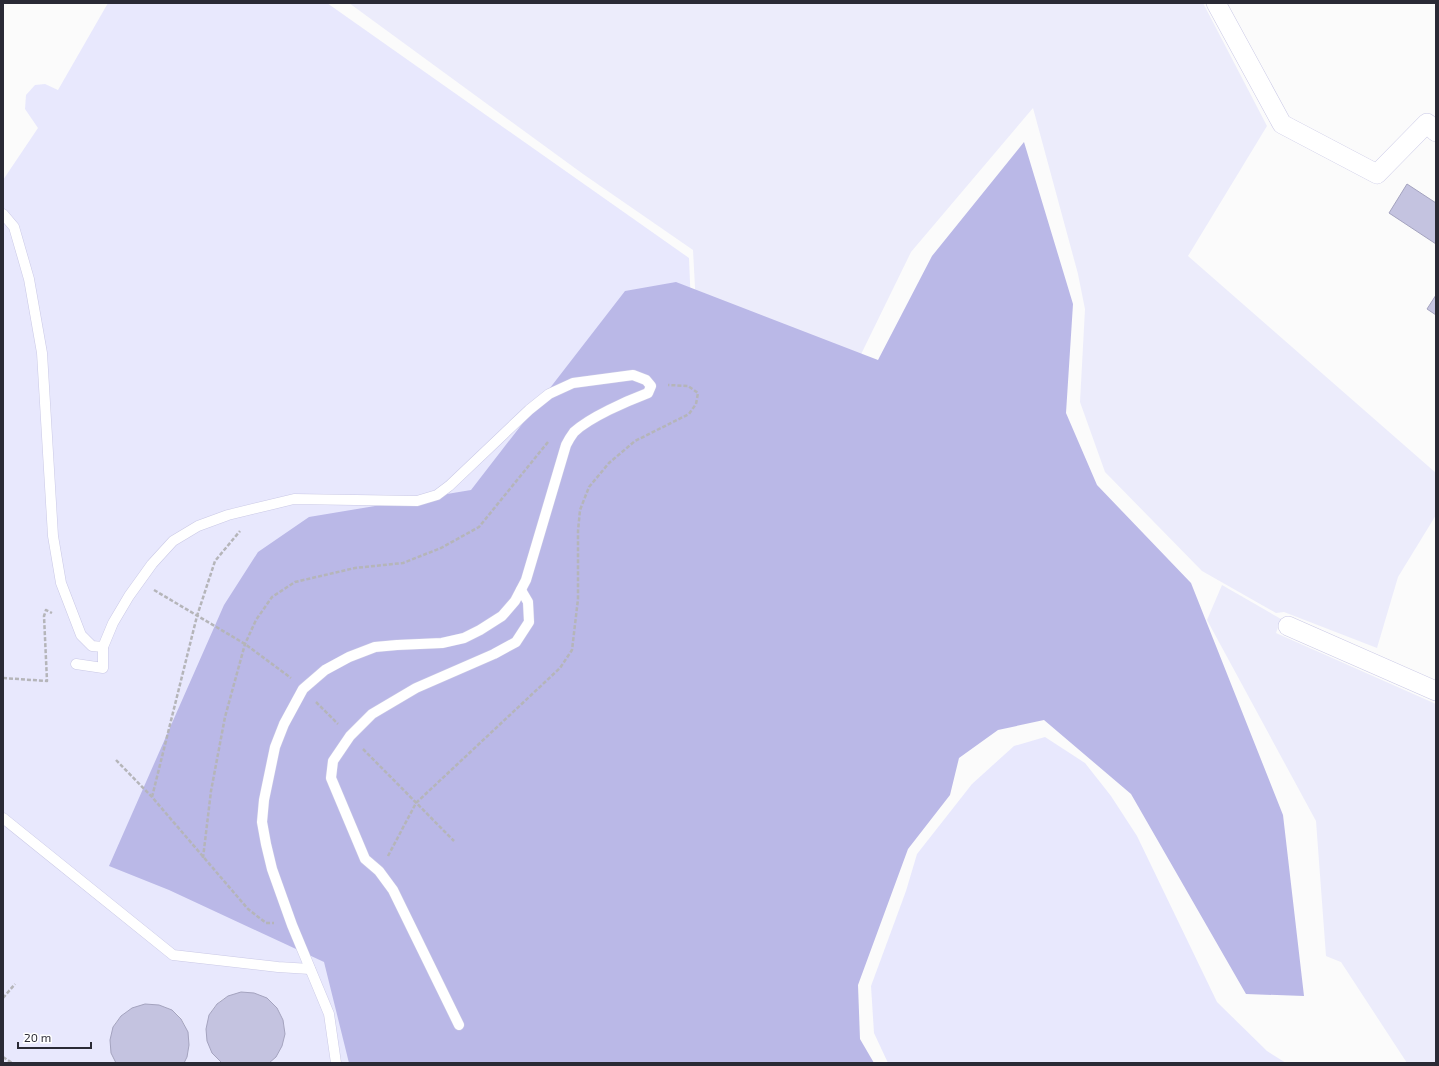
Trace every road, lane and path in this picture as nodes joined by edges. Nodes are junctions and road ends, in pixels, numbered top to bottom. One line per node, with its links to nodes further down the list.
1 (1216, 3): 2 (street)
2 (1436, 132)
3 (3, 214): 13 (lane)
4 (651, 386): 5 (lane); 6 (lane); 21 (path)
5 (573, 434): 8 (lane); 12 (path)
6 (261, 508): 7 (lane); 9 (path)
7 (139, 582): 9 (path); 13 (lane)
8 (521, 590): 16 (lane); 18 (lane)
9 (197, 616): 12 (path); 20 (path)
10 (54, 619): 15 (path)
11 (1288, 626): 17 (street)
12 (245, 644): 16 (path); 24 (path)
13 (103, 647): 14 (lane)
14 (76, 664)
15 (3, 678)
16 (303, 689): 18 (path); 26 (lane)
17 (1436, 691)
18 (350, 736): 21 (path); 25 (lane)
19 (116, 760): 20 (path)
20 (152, 797): 24 (path)
21 (416, 803): 23 (path); 25 (path)
22 (3, 818): 27 (lane)
23 (454, 841)
24 (203, 858): 26 (path)
25 (379, 871): 30 (lane)
26 (292, 925): 27 (lane)
27 (310, 969): 33 (lane)
28 (14, 984): 29 (path)
29 (3, 998)
30 (459, 1026)
31 (3, 1057): 32 (path)
32 (12, 1063)
33 (336, 1063)

